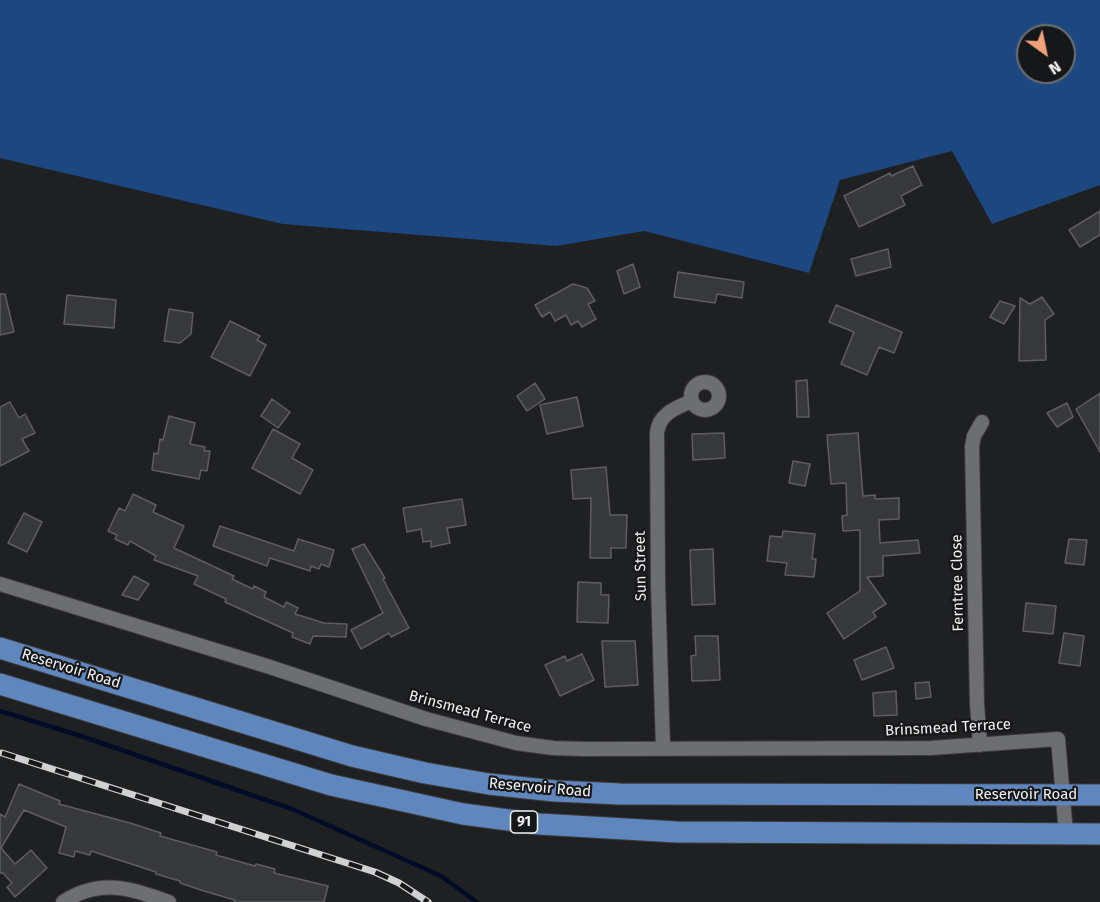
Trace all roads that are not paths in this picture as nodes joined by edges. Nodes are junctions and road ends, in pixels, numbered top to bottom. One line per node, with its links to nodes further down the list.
1 (692, 401): 9 (street, Sun Street)
2 (982, 422): 8 (street, Ferntree Close)
3 (0, 584): 9 (street, Brinsmead Terrace)
4 (0, 648): 10 (main road, Reservoir Road / 91)
5 (0, 673): 7 (main road)
6 (0, 684): 7 (main road, 91)
7 (172, 736): 12 (main road, 91)
8 (980, 745): 9 (street, Brinsmead Terrace); 10 (street, Brinsmead Terrace)
9 (663, 748)
10 (1062, 794): 11 (main road, Reservoir Road / 91); 12 (street)
11 (1100, 795)
12 (1066, 834): 13 (main road, 91)
13 (1100, 834)
14 (63, 902): 15 (street)
15 (169, 902)

